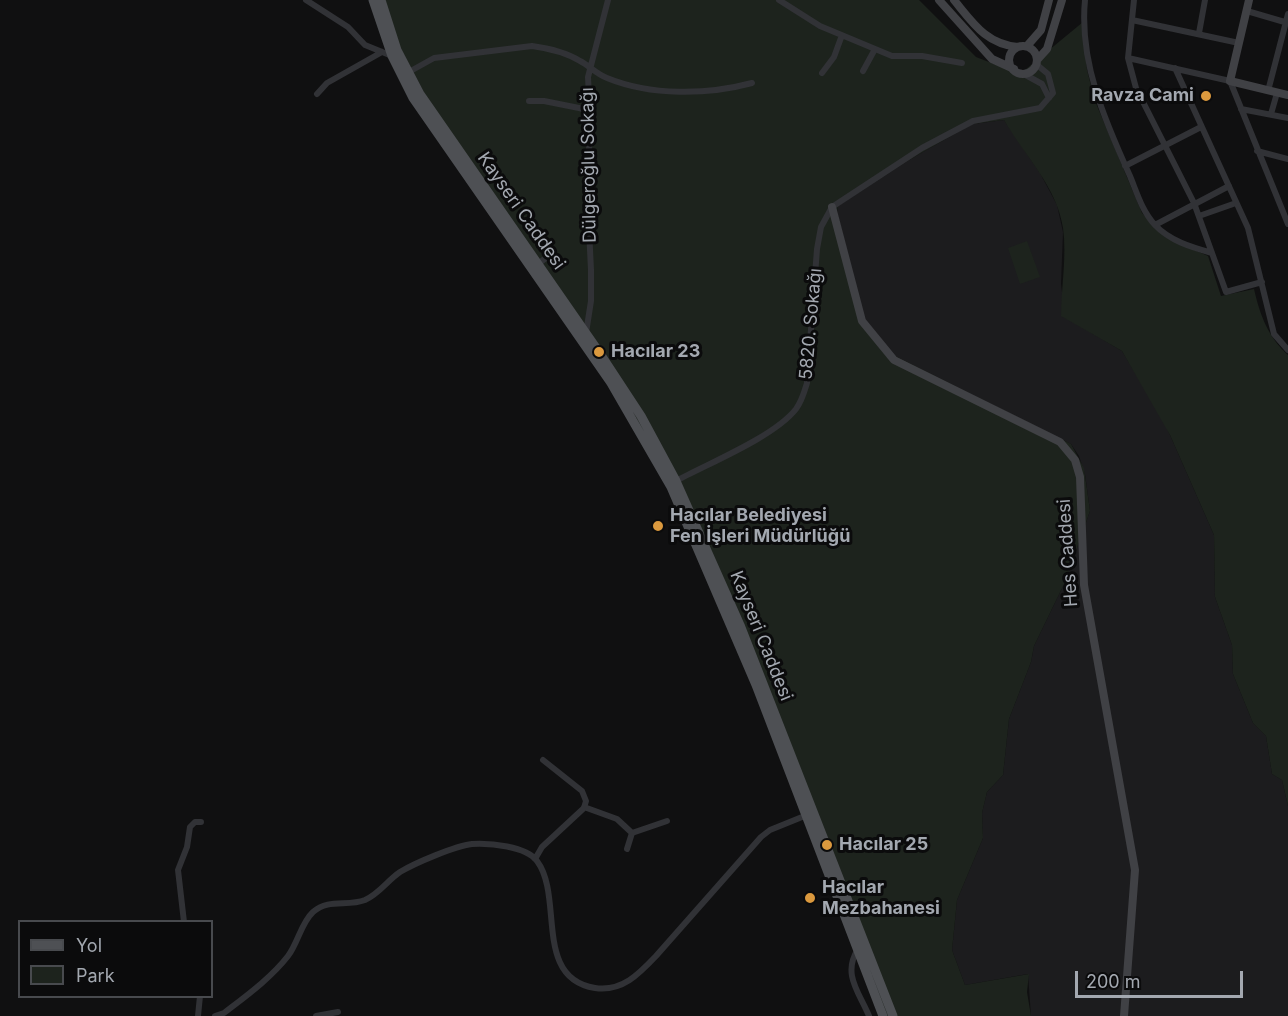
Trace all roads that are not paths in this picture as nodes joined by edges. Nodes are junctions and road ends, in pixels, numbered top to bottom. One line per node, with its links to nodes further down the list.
1 (306, 0): 23 (street)
2 (373, 0): 23 (main road)
3 (381, 0): 23 (main road)
4 (608, 0): 28 (street, Dülgeroğlu Sokağı)
5 (779, 0): 19 (street)
6 (939, 0): 30 (street)
7 (954, 0): 21 (street)
8 (1049, 0): 21 (street)
9 (1062, 0): 25 (street)
10 (1085, 0): 48 (street)
11 (1134, 0): 16 (street)
12 (1205, 0): 18 (street)
13 (1250, 0): 14 (street)
14 (1247, 11): 17 (street); 20 (street)
15 (1288, 14): 17 (street)
16 (1132, 20): 18 (street); 24 (street)
17 (1287, 23): 35 (street)
18 (1199, 33): 20 (street)
19 (842, 35): 22 (street); 32 (street)
20 (1239, 43): 33 (street)
21 (1023, 47): 25 (street); 30 (street)
22 (875, 49): 26 (street); 29 (street)
23 (391, 53): 31 (main road, Kayseri Caddesi); 36 (street); 67 (main road, Kayseri Caddesi)
24 (1128, 58): 27 (street); 45 (street)
25 (1037, 62): 30 (street); 38 (street)
26 (962, 63)
27 (1175, 68): 33 (street); 44 (street)
28 (591, 70): 31 (street); 34 (street); 41 (street, Dülgeroğlu Sokağı)
29 (863, 71)
30 (1018, 71): 38 (street)
31 (407, 73): 60 (main road, Kayseri Caddesi)
32 (822, 73)
33 (1230, 81): 35 (street); 40 (street)
34 (752, 83)
35 (1272, 92): 37 (street); 42 (street)
36 (317, 94)
37 (1288, 95)
38 (1049, 99): 54 (street)
39 (529, 101): 41 (street)
40 (1241, 109): 42 (street); 46 (street)
41 (589, 110): 62 (street, Dülgeroğlu Sokağı)
42 (1271, 114): 43 (street)
43 (1288, 118)
44 (1201, 128): 45 (street); 49 (street)
45 (1165, 145): 48 (street); 52 (street)
46 (1257, 151): 47 (street); 50 (street)
47 (1288, 159)
48 (1125, 166): 57 (street)
49 (1229, 186): 52 (street); 53 (street)
50 (1279, 199): 51 (street); 56 (street)
51 (1288, 201)
52 (1194, 203): 55 (street); 57 (street)
53 (1236, 203): 55 (street); 61 (street)
54 (832, 207): 64 (street, 5820. Sokağı); 83 (street, Hes Caddesi)
55 (1199, 216): 58 (street)
56 (1288, 224)
57 (1155, 225): 58 (street)
58 (1212, 253): 61 (street)
59 (551, 254): 60 (street)
60 (538, 264): 62 (main road, Kayseri Caddesi)
61 (1262, 282): 63 (street)
62 (586, 333): 64 (main road, Kayseri Caddesi)
63 (1286, 347)
64 (676, 481): 67 (main road, Kayseri Caddesi)
65 (543, 760): 66 (street)
66 (584, 807): 70 (street); 72 (street)
67 (811, 814): 72 (street); 74 (main road, Kayseri Caddesi); 82 (main road, Kayseri Caddesi)
68 (667, 821): 70 (street)
69 (201, 822): 73 (street)
70 (632, 832): 71 (street)
71 (627, 849)
72 (536, 859): 78 (street)
73 (184, 920)
74 (858, 949): 80 (street); 81 (main road, Kayseri Caddesi)
75 (200, 998): 77 (street)
76 (338, 1012): 79 (street)
77 (198, 1016)
78 (215, 1016)
79 (316, 1016)
80 (869, 1016)
81 (883, 1016)
82 (893, 1016)
83 (1124, 1016)

